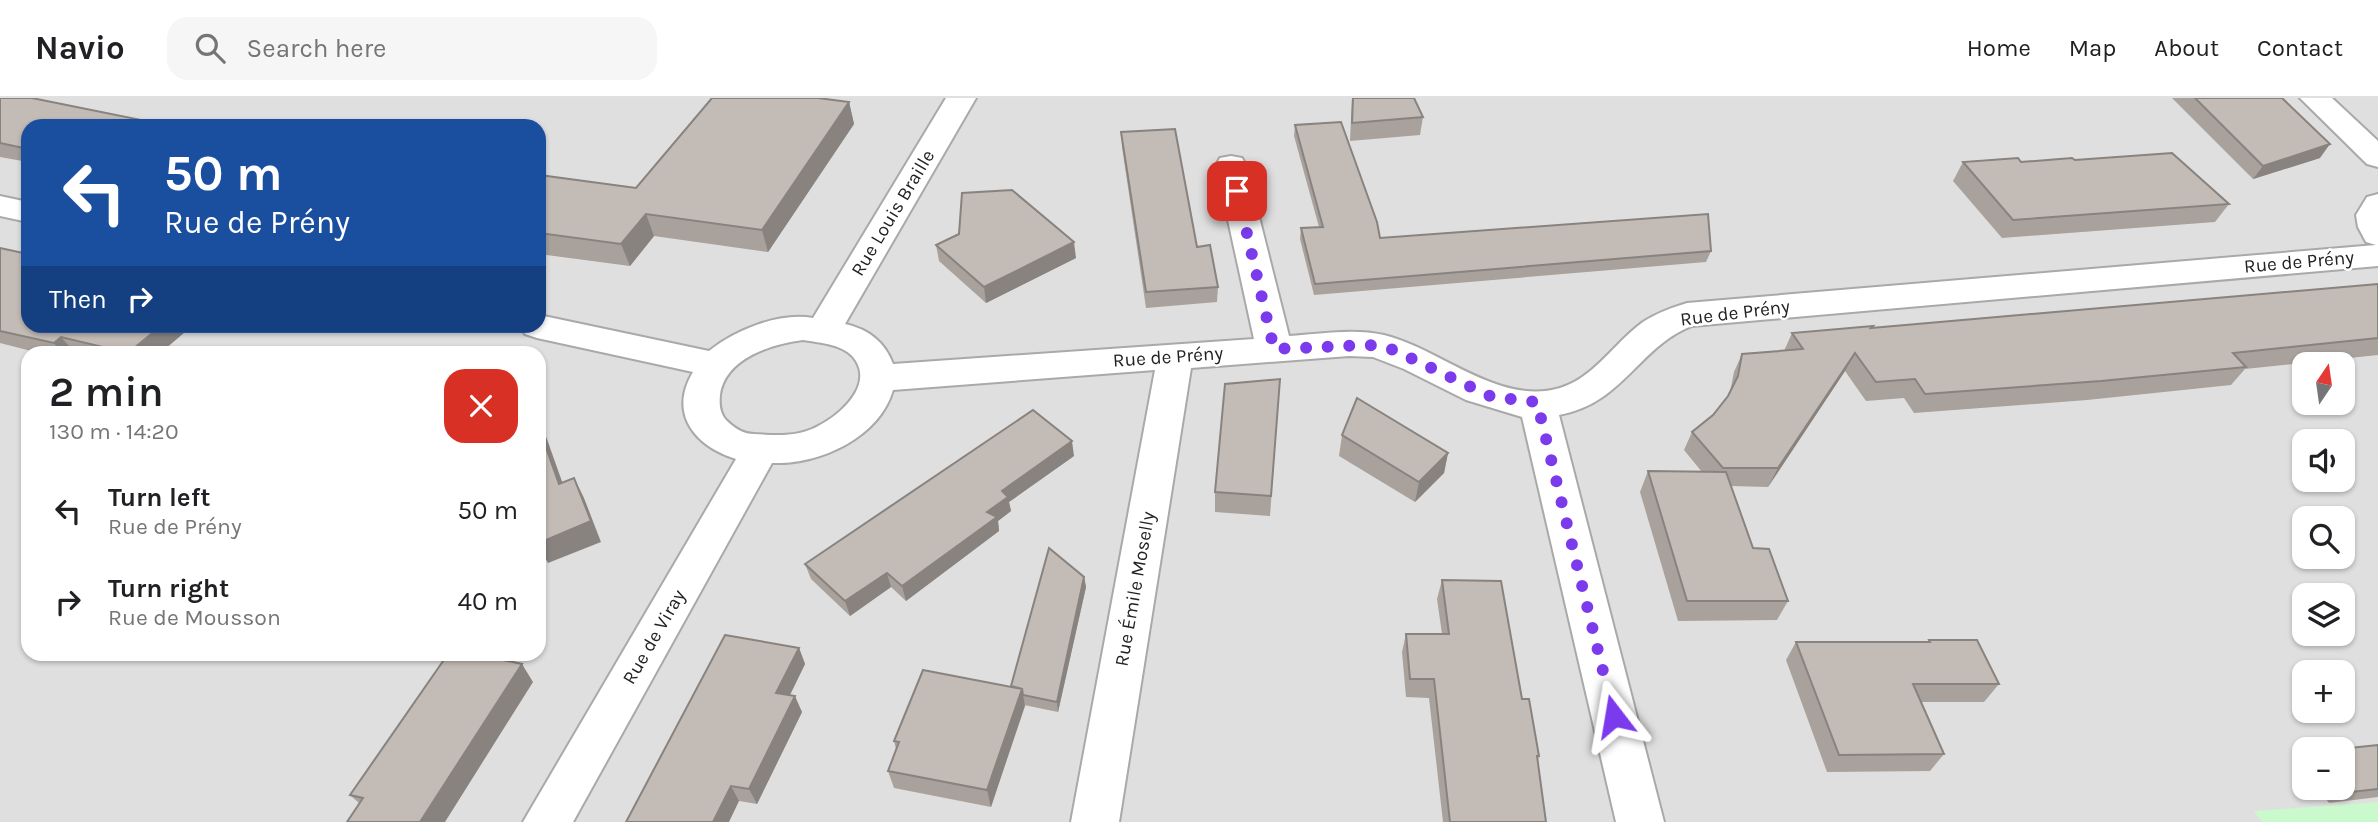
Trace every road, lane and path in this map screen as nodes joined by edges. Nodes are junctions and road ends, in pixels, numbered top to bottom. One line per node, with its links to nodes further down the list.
1 (961, 98): 11 (street, Rue Louis Braille)
2 (2315, 98): 3 (street)
3 (2378, 158)
4 (1231, 165): 12 (street)
5 (2378, 204): 8 (street)
6 (0, 205): 7 (street)
7 (21, 210)
8 (2378, 235)
9 (2378, 255): 16 (street, Rue de Prény)
10 (546, 328): 14 (street)
11 (824, 329): 14 (street); 15 (street)
12 (1274, 349): 13 (street, Rue de Prény); 16 (street, Rue de Prény)
13 (1175, 357): 15 (street, Rue de Prény); 19 (street, Rue Émile Moselly)
14 (716, 365): 17 (street)
15 (880, 378): 17 (street)
16 (1537, 402): 20 (street)
17 (760, 451): 18 (street, Rue de Viray)
18 (547, 822)
19 (1095, 822)
20 (1640, 822)

